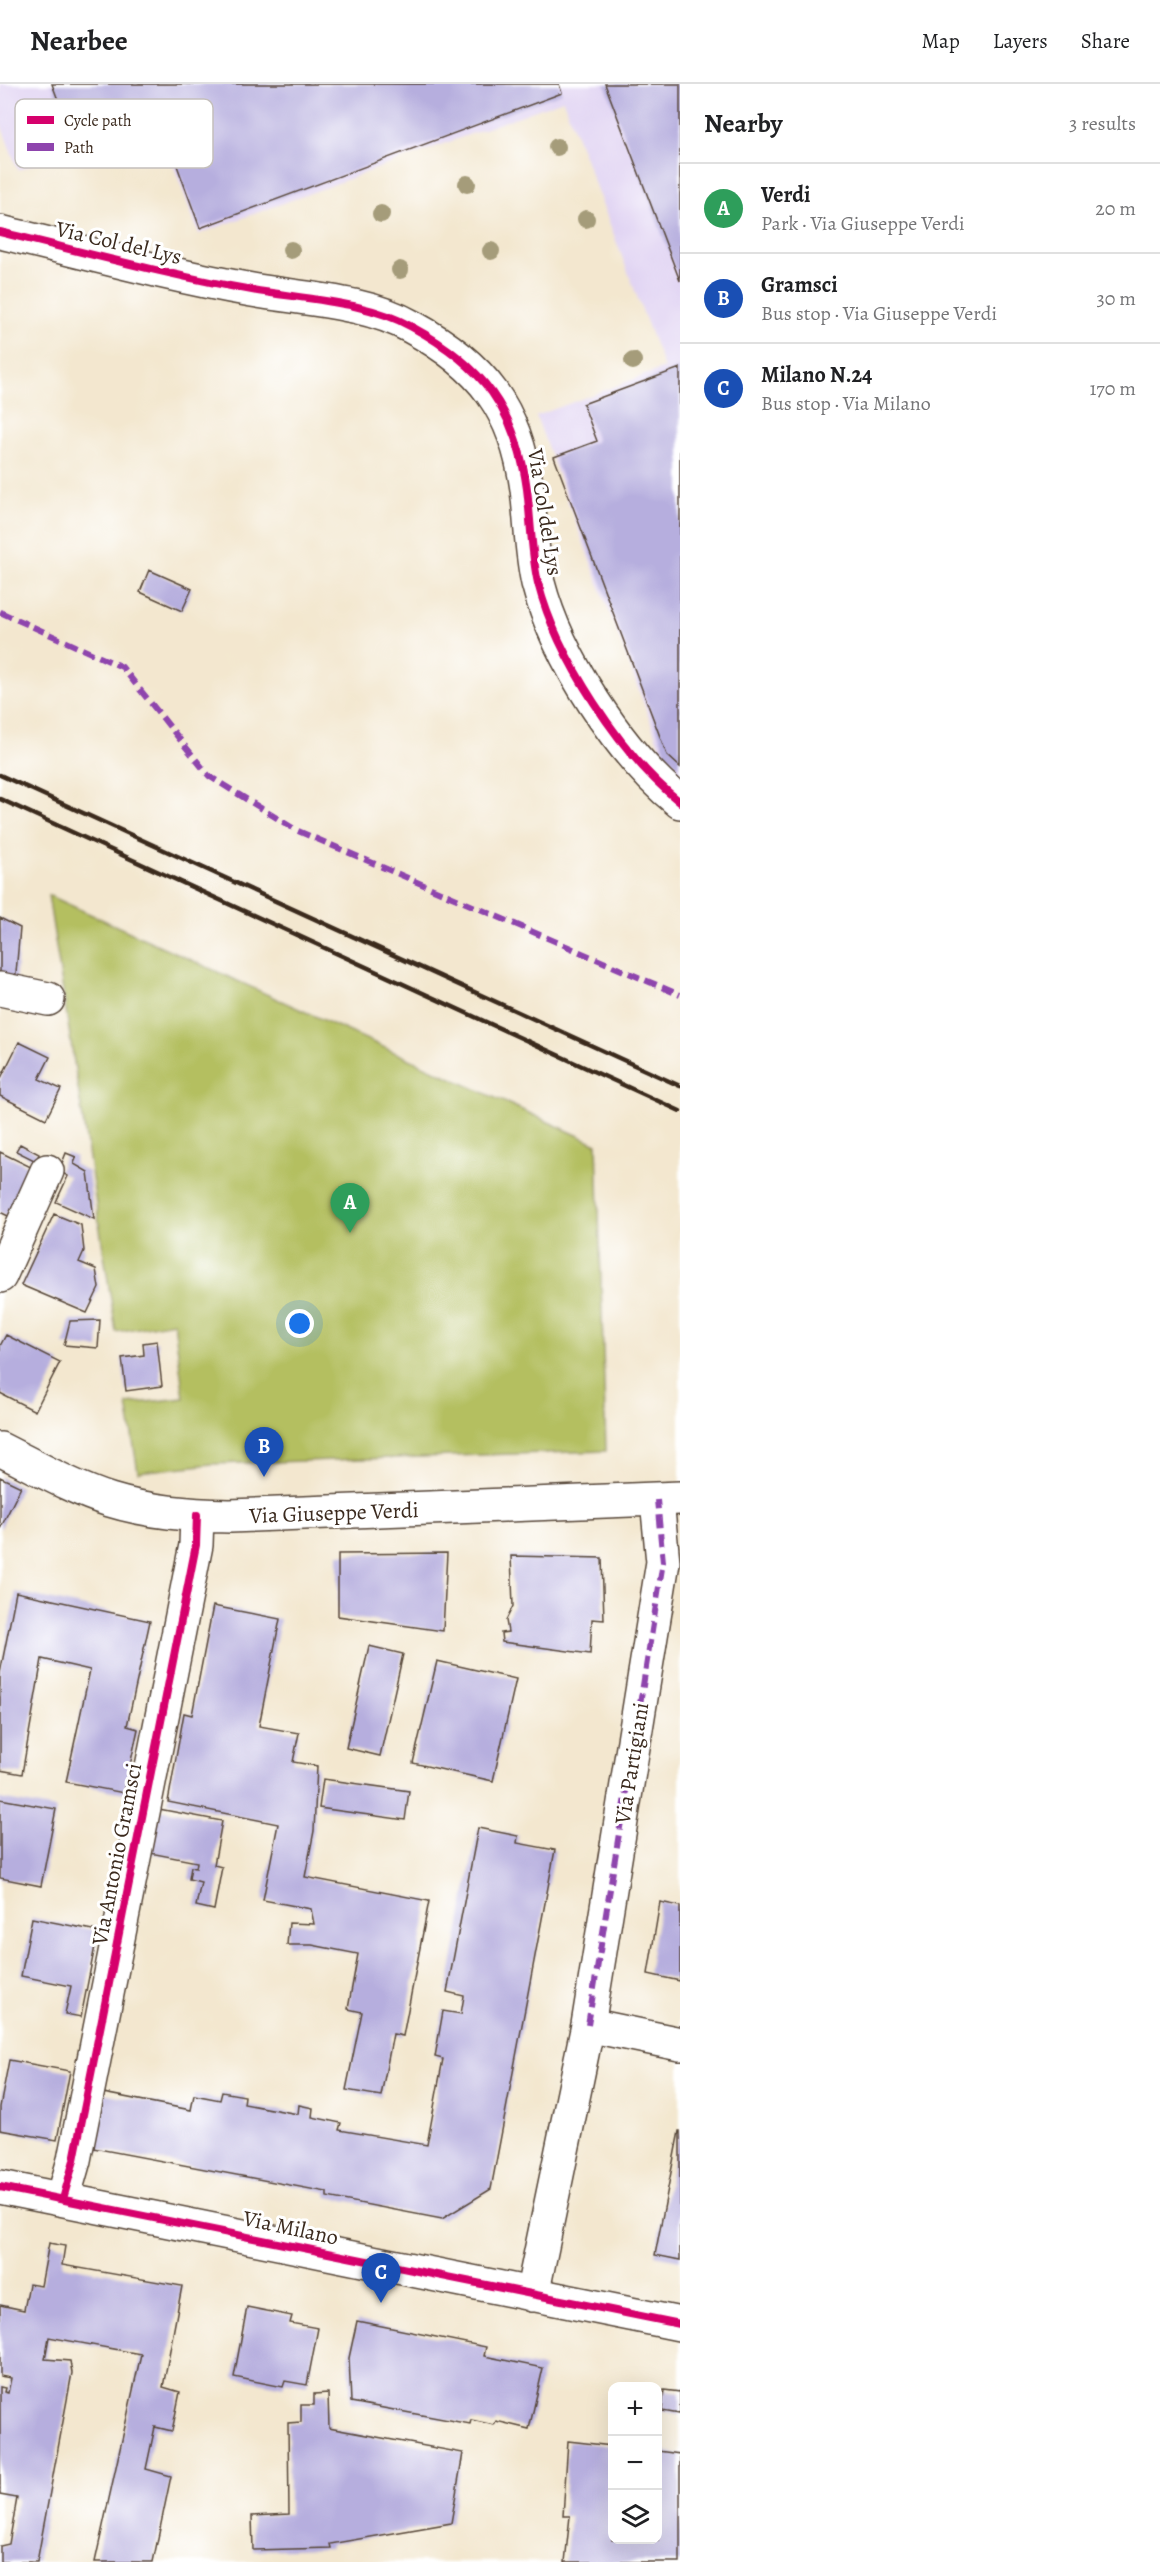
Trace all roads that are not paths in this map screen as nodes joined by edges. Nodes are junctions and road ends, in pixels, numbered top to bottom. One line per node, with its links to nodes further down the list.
1 (0, 232): 2 (street, Via Col del Lys)
2 (680, 802)
3 (0, 989): 4 (street)
4 (48, 999)
5 (47, 1171): 6 (street)
6 (0, 1276)
7 (0, 1449): 9 (street, Via Giuseppe Verdi)
8 (668, 1499): 9 (street, Via Giuseppe Verdi); 10 (street, Via Partigiani)
9 (197, 1515): 13 (street, Via Antonio Gramsci)
10 (588, 2025): 11 (street); 14 (street, Via Partigiani)
11 (680, 2044)
12 (0, 2187): 13 (street, Via Milano)
13 (63, 2199): 14 (street, Via Milano)
14 (532, 2295): 15 (street, Via Milano)
15 (680, 2324)

